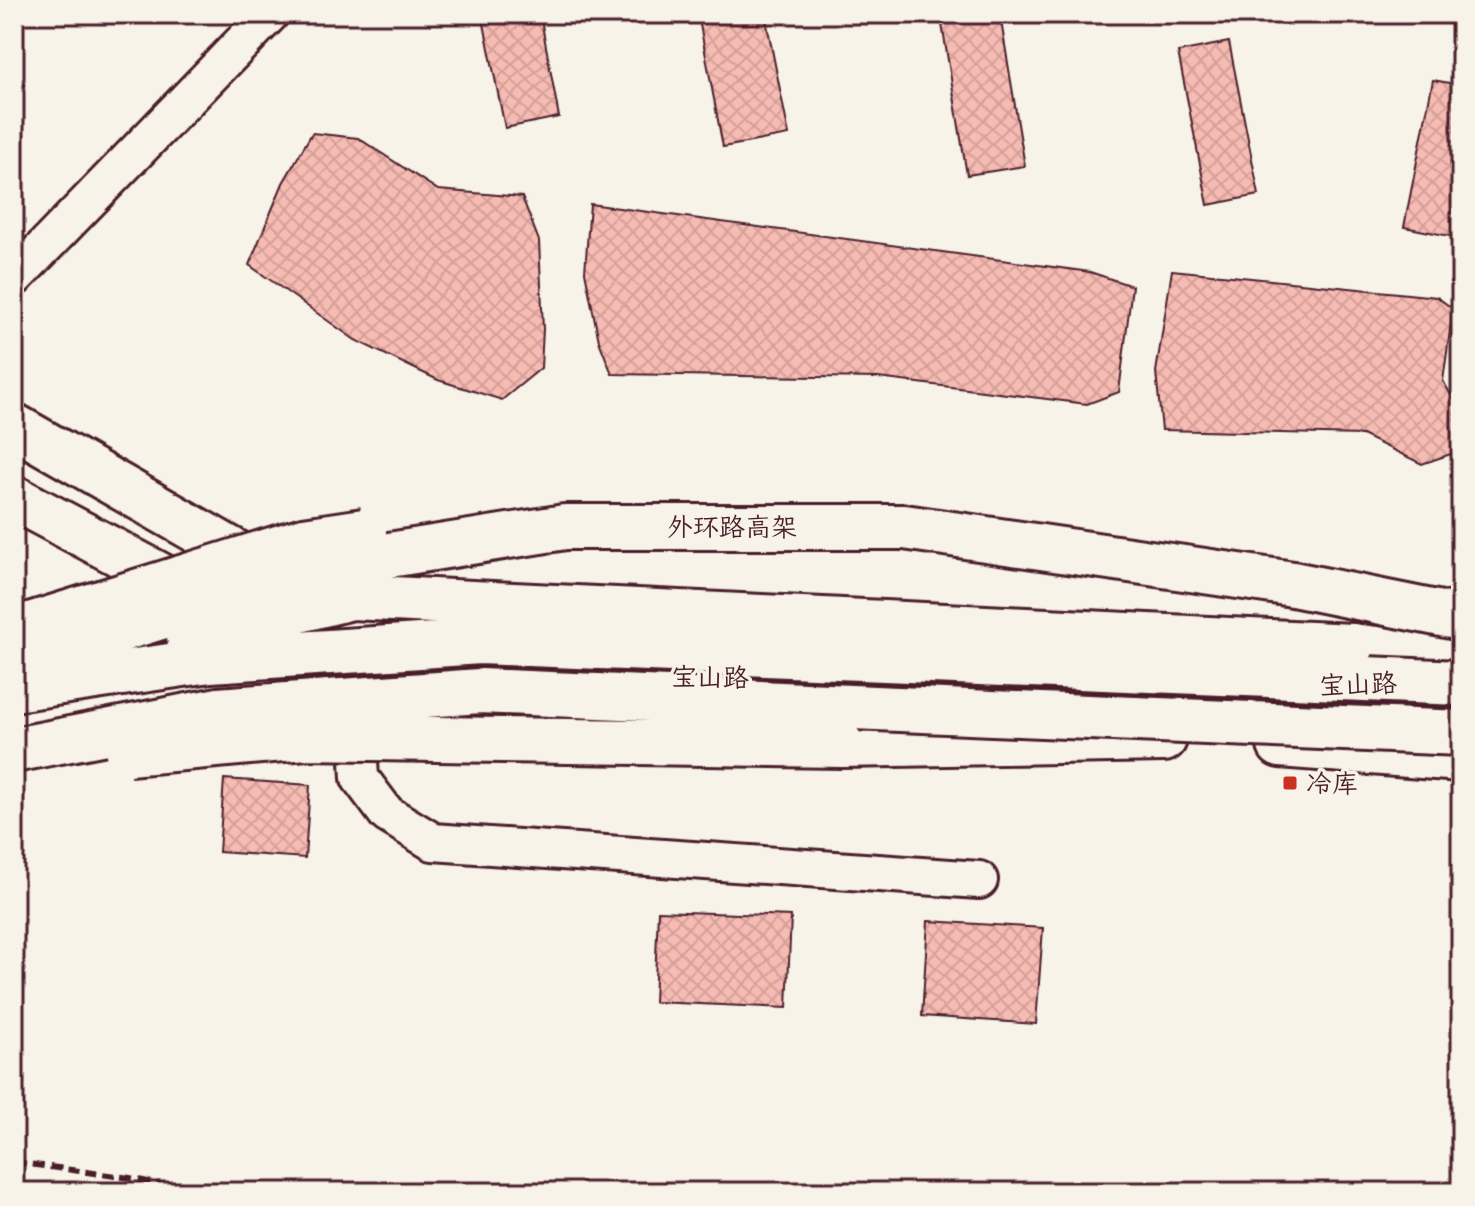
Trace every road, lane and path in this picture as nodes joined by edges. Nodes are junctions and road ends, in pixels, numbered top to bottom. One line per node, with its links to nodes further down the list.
1 (270, 14): 2 (street)
2 (14, 278)
3 (14, 426): 7 (main road, 宝山路)
4 (14, 498): 11 (main road, 宝山路)
5 (1461, 597): 8 (main road, 外环路高架, bridge)
6 (1461, 618): 10 (main road, 外环路高架, bridge)
7 (370, 620): 11 (street); 12 (main road, 宝山路)
8 (14, 630)
9 (1461, 659): 13 (main road, bridge)
10 (14, 662)
11 (353, 675): 15 (main road, 宝山路); 19 (street)
12 (1461, 682): 13 (main road, bridge)
13 (14, 686)
14 (1461, 733): 16 (main road, bridge)
15 (1185, 738): 17 (main road, 宝山路); 18 (main road, bridge)
16 (14, 750)
17 (1461, 759)
18 (14, 763)
19 (979, 880)

